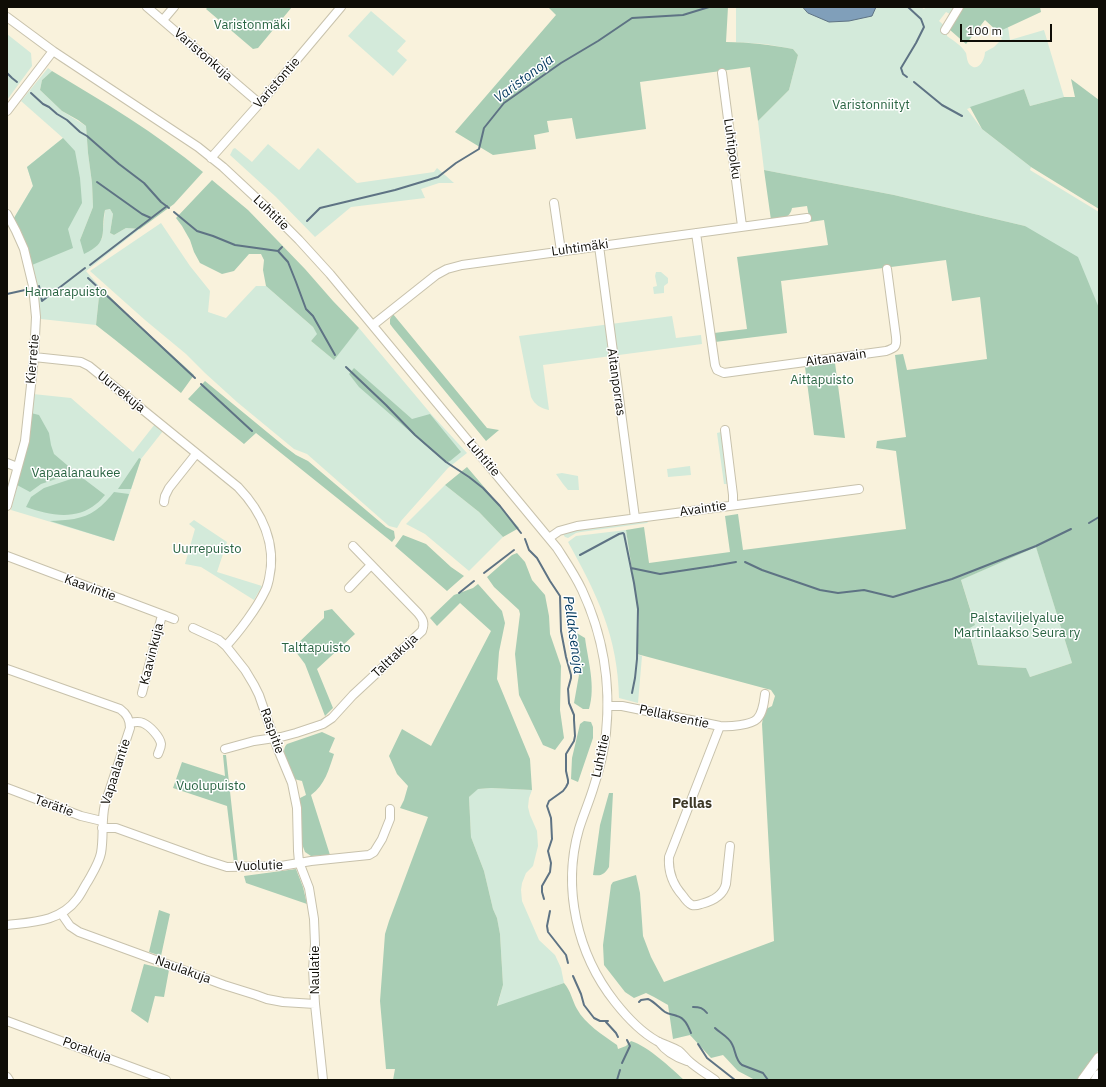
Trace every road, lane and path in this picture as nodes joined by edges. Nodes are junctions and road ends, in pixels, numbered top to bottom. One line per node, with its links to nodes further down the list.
1 (147, 7): 6 (street, Varistonkuja)
2 (174, 7): 6 (street)
3 (341, 7): 10 (street, Varistontie)
4 (959, 7): 7 (street)
5 (7, 17): 8 (street, Luhtitie)
6 (163, 20): 10 (street, Varistonkuja)
7 (945, 30)
8 (53, 51): 11 (street); 12 (street, Luhtitie)
9 (722, 73): 16 (street, Luhtipolku)
10 (259, 103): 12 (street, Varistontie)
11 (7, 111)
12 (211, 158): 21 (street, Luhtitie)
13 (554, 203): 19 (street)
14 (7, 214): 22 (street, Kierretie)
15 (807, 218): 16 (street, Luhtimäki)
16 (742, 226): 17 (street, Luhtimäki)
17 (696, 233): 18 (street, Luhtimäki); 20 (street, Aitanavain)
18 (599, 246): 19 (street, Luhtimäki); 31 (street, Aitanporras)
19 (561, 251): 21 (street, Luhtimäki)
20 (887, 269)
21 (373, 325): 32 (street, Luhtitie)
22 (34, 357): 24 (street, Uurrekuja); 26 (street, Kierretie)
23 (724, 430): 29 (street)
24 (196, 454): 28 (street); 40 (street, Uurrekuja)
25 (7, 463): 26 (street)
26 (17, 467): 30 (street, Kierretie)
27 (859, 489): 29 (street, Avaintie)
28 (164, 502)
29 (733, 505): 31 (street, Avaintie)
30 (7, 506)
31 (635, 518): 32 (street, Avaintie)
32 (549, 538): 44 (street, Luhtitie)
33 (352, 546): 35 (street, Talttakuja)
34 (7, 556): 37 (street, Kaavintie)
35 (371, 565): 36 (street); 47 (street, Talttakuja)
36 (349, 588)
37 (162, 615): 38 (street, Kaavintie); 42 (street, Kaavinkuja)
38 (174, 619)
39 (193, 628): 40 (street, Raspitie)
40 (226, 646): 47 (street, Raspitie)
41 (7, 669): 45 (street, Vapaalantie)
42 (142, 693)
43 (765, 694): 46 (street)
44 (608, 706): 46 (street, Pellaksentie); 65 (street, Luhtitie)
45 (130, 722): 49 (street); 52 (street, Vapaalantie)
46 (720, 726): 53 (street, Pellaksentie)
47 (274, 739): 48 (street, Talttakuja); 54 (street, Raspitie)
48 (225, 749)
49 (158, 754)
50 (7, 788): 52 (street, Terätie)
51 (390, 809): 54 (street, Vuolutie)
52 (102, 824): 54 (street, Vuolutie); 55 (street, Vapaalantie)
53 (730, 846)
54 (300, 862): 57 (street, Naulatie)
55 (61, 913): 56 (street, Vapaalantie); 57 (street, Naulakuja)
56 (7, 925)
57 (315, 1004): 64 (street, Naulatie)
58 (7, 1020): 63 (street, Porakuja)
59 (1099, 1058): 66 (main road)
60 (1099, 1076): 67 (main road)
61 (7, 1077): 62 (street)
62 (9, 1080)
63 (166, 1080)
64 (323, 1080)
65 (715, 1080)
66 (1083, 1080)
67 (1096, 1080)

